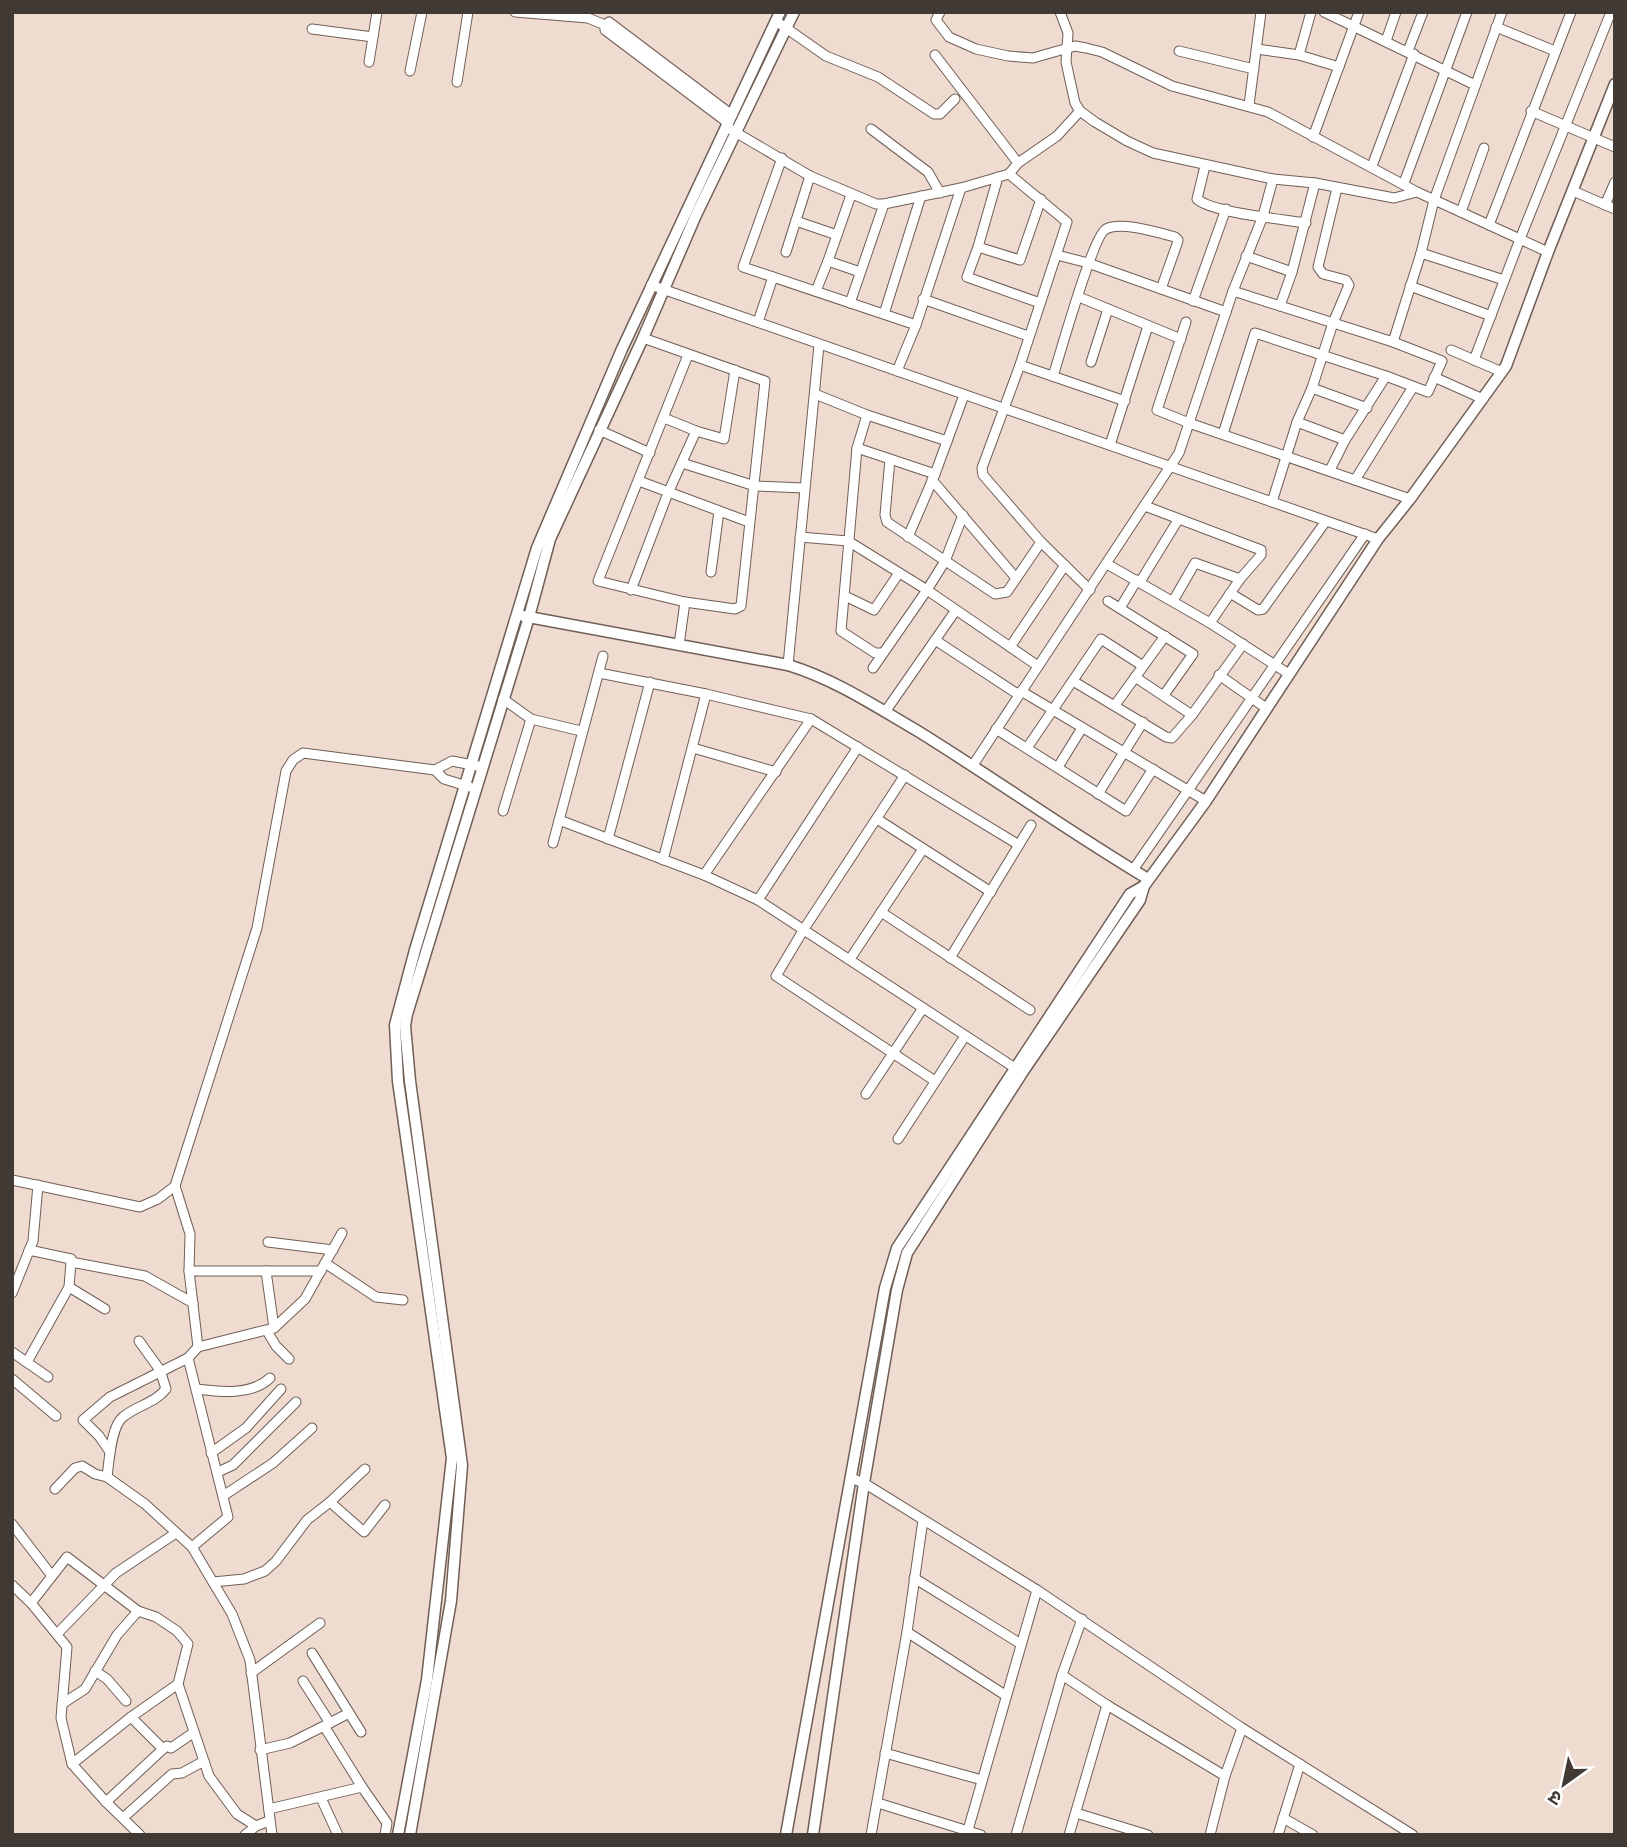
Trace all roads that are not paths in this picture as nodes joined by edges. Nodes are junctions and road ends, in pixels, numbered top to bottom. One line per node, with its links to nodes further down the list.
1 (377, 12): 23 (street)
2 (422, 12): 36 (street)
3 (468, 12): 37 (street)
4 (515, 12): 18 (street)
5 (794, 12): 19 (street)
6 (940, 12): 25 (street)
7 (1060, 12): 25 (street)
8 (1261, 12): 26 (street)
9 (1311, 12): 31 (street)
10 (1324, 12): 20 (street)
11 (1359, 12): 20 (street)
12 (1396, 12): 24 (street)
13 (1423, 12): 29 (street)
14 (1466, 12): 35 (street)
15 (1502, 12): 21 (street)
16 (1572, 12): 28 (street)
17 (1611, 12): 45 (street)
18 (597, 16): 44 (street)
19 (780, 20): 40 (street); 44 (street); 44 (street)
20 (1354, 26): 24 (street); 33 (street)
21 (1496, 27): 28 (street); 39 (street)
22 (312, 29): 23 (street)
23 (373, 37): 32 (street)
24 (1386, 41): 29 (street)
25 (1067, 48): 41 (street); 42 (street)
26 (1256, 49): 31 (street); 34 (street)
27 (1179, 51): 34 (street)
28 (1555, 51): 43 (street)
29 (1411, 52): 35 (street); 54 (street)
30 (935, 55): 52 (street)
31 (1299, 55): 33 (street)
32 (369, 62)
33 (1339, 67): 47 (street)
34 (1254, 69): 41 (street)
35 (1445, 70): 39 (street); 60 (street)
36 (410, 71)
37 (457, 82)
38 (1615, 84): 48 (street)
39 (1475, 85): 69 (street)
40 (955, 99)
41 (1249, 105): 47 (street)
42 (1080, 111): 52 (street); 53 (street)
43 (1531, 111): 45 (street); 77 (street)
44 (730, 124): 51 (street); 93 (street)
45 (1566, 126): 48 (street); 79 (street)
46 (872, 130): 64 (street)
47 (1313, 137): 54 (street)
48 (1594, 138): 50 (street); 63 (street)
49 (1485, 148): 73 (street)
50 (1615, 148)
51 (782, 158): 55 (street); 90 (street)
52 (1018, 163): 56 (street)
53 (1205, 166): 57 (street); 72 (street)
54 (1372, 166): 60 (street)
55 (810, 176): 66 (street); 75 (street)
56 (1004, 176): 61 (street); 68 (street); 80 (street)
57 (1273, 179): 59 (street); 74 (street)
58 (1615, 182): 71 (street)
59 (1315, 183): 62 (street); 76 (street)
60 (1404, 183): 65 (street)
61 (961, 188): 64 (street); 98 (street)
62 (1337, 188): 65 (street); 109 (street)
63 (1573, 191): 71 (street); 81 (street)
64 (940, 192): 67 (street)
65 (1417, 192): 69 (street)
66 (851, 195): 70 (street); 78 (street)
67 (921, 197): 70 (street); 105 (street)
68 (1041, 200): 80 (street); 84 (street)
69 (1434, 200): 73 (street); 83 (street)
70 (884, 204): 88 (street)
71 (1610, 207)
72 (1226, 209): 74 (street); 99 (street)
73 (1461, 212): 77 (street)
74 (1263, 216): 76 (street); 85 (street)
75 (796, 221): 78 (street); 82 (street)
76 (1306, 223): 89 (street)
77 (1489, 225): 79 (street)
78 (837, 235): 86 (street)
79 (1520, 239): 81 (street); 91 (street)
80 (978, 247): 101 (street)
81 (1548, 251): 125 (street)
82 (786, 252)
83 (1421, 253): 91 (street); 92 (street)
84 (1057, 255): 87 (street); 101 (street)
85 (1246, 256): 89 (street); 96 (street)
86 (828, 261): 88 (street); 95 (street)
87 (1088, 263): 94 (street); 94 (street); 97 (street)
88 (860, 272): 100 (street)
89 (1292, 272): 102 (street)
90 (774, 278): 95 (street); 107 (street)
91 (1504, 280): 106 (street)
92 (1410, 286): 106 (street); 115 (street)
93 (657, 287): 107 (street); 113 (street); 192 (street)
94 (1161, 289): 99 (street)
95 (816, 291): 100 (street)
96 (1233, 291): 102 (street); 104 (street)
97 (1079, 297): 103 (street); 126 (street)
98 (923, 299): 110 (street); 112 (street)
99 (1193, 301): 104 (street)
100 (850, 303): 105 (street)
101 (1040, 303): 112 (street)
102 (1280, 306): 109 (street)
103 (1108, 309): 111 (street); 121 (street)
104 (1226, 312): 140 (street)
105 (884, 314): 110 (street)
106 (1491, 316): 120 (street)
107 (758, 322): 116 (street)
108 (1186, 322): 114 (street)
109 (1333, 323): 115 (street); 119 (street)
110 (916, 325): 124 (street)
111 (1148, 326): 114 (street); 134 (street)
112 (1028, 336): 122 (street)
113 (643, 338): 118 (street); 141 (street)
114 (1181, 339): 140 (street)
115 (1393, 342): 128 (street)
116 (819, 345): 124 (street); 131 (street)
117 (1451, 350): 120 (street)
118 (688, 355): 123 (street); 138 (street)
119 (1324, 355): 127 (street); 130 (street); 143 (street)
120 (1474, 360): 125 (street)
121 (1091, 362)
122 (1020, 365): 126 (street); 136 (street)
123 (736, 370): 142 (street); 157 (street)
124 (897, 371): 132 (street)
125 (1502, 372): 133 (street)
126 (1053, 376): 134 (street)
127 (1386, 376): 129 (street); 135 (street)
128 (1434, 377): 129 (street); 133 (street)
129 (1413, 387): 155 (street)
130 (1312, 388): 135 (street); 139 (street)
131 (816, 394): 137 (street); 158 (street)
132 (964, 395): 136 (street); 145 (street)
133 (1483, 399): 160 (street)
134 (1125, 401): 146 (street)
135 (1367, 408): 144 (street)
136 (1004, 409): 146 (street); 173 (street)
137 (867, 415): 145 (street); 147 (street)
138 (664, 418): 142 (street); 148 (street)
139 (1297, 422): 144 (street); 149 (street)
140 (1189, 423): 143 (street); 152 (street)
141 (599, 430): 148 (street); 193 (street)
142 (696, 431): 151 (street)
143 (1223, 434): 149 (street)
144 (1345, 440): 153 (street)
145 (947, 441): 154 (street)
146 (1110, 445): 152 (street)
147 (857, 448): 150 (street); 172 (street)
148 (650, 453): 156 (street)
149 (1285, 456): 153 (street); 161 (street)
150 (890, 460): 154 (street); 170 (street)
151 (682, 463): 157 (street); 159 (street)
152 (1171, 467): 161 (street); 162 (street)
153 (1330, 470): 155 (street)
154 (933, 477): 164 (street); 170 (street)
155 (1355, 480): 160 (street)
156 (639, 481): 159 (street); 182 (street)
157 (755, 486): 158 (street); 167 (street)
158 (804, 488): 169 (street)
159 (668, 493): 163 (street); 182 (street)
160 (1410, 499): 171 (street)
161 (1272, 502): 166 (street)
162 (1145, 506): 165 (street); 175 (street)
163 (719, 511): 167 (street); 177 (street)
164 (963, 515): 174 (street); 179 (street)
165 (1178, 520): 180 (street); 181 (street)
166 (1326, 521): 168 (street); 185 (street)
167 (749, 522): 189 (street)
168 (1365, 534): 171 (street); 202 (street)
169 (800, 537): 172 (street); 203 (street)
170 (908, 537): 174 (street)
171 (1378, 539): 208 (street)
172 (848, 541): 178 (street); 186 (street)
173 (1041, 541): 176 (street); 179 (street)
174 (944, 561): 179 (street); 183 (street)
175 (1107, 564): 181 (street); 184 (street)
176 (1065, 565): 184 (street); 199 (street)
177 (710, 572)
178 (899, 573): 183 (street); 186 (street)
179 (1016, 578)
180 (1240, 579): 185 (street); 188 (street)
181 (1139, 581): 188 (street); 190 (street)
182 (631, 590): 189 (street)
183 (927, 590): 191 (street); 200 (street)
184 (1090, 590): 204 (street)
185 (1230, 593): 194 (street)
186 (845, 596): 200 (street)
187 (1108, 601): 190 (street)
188 (1173, 601): 194 (street)
189 (685, 602): 198 (street)
190 (1120, 608): 195 (street)
191 (956, 610): 196 (street); 199 (street)
192 (517, 614): 193 (street); 234 (street)
193 (529, 617): 198 (street); 217 (street)
194 (1210, 623): 197 (street)
195 (1165, 636): 205 (street); 215 (street)
196 (935, 640): 213 (street); 221 (street)
197 (1243, 644): 202 (street); 209 (street)
198 (679, 645): 203 (street)
199 (1010, 647): 204 (street)
200 (882, 653): 206 (street)
201 (603, 656): 207 (street)
202 (1275, 664): 208 (street); 216 (street)
203 (788, 665): 221 (street)
204 (1038, 666): 213 (street)
205 (1143, 666): 210 (street); 211 (street)
206 (873, 667)
207 (599, 673): 212 (street); 228 (street)
208 (1289, 674): 219 (street)
209 (1219, 675): 216 (street); 222 (street)
210 (1135, 677): 215 (street); 218 (street)
211 (1073, 681): 218 (street); 220 (street)
212 (650, 682): 214 (street); 248 (street)
213 (1020, 693): 220 (street); 227 (street)
214 (706, 694): 224 (street); 230 (street)
215 (1164, 695): 222 (street)
216 (1251, 698): 219 (street); 241 (street)
217 (503, 699): 223 (street); 234 (street)
218 (1115, 705): 225 (street)
219 (1266, 708): 243 (street)
220 (1051, 711): 226 (street); 231 (street)
221 (885, 712): 233 (street)
222 (1192, 715): 225 (street)
223 (531, 719): 228 (street); 244 (street)
224 (811, 719): 229 (street); 238 (street)
225 (1143, 722): 232 (street)
226 (1082, 728): 232 (street); 235 (street)
227 (996, 729): 231 (street); 233 (street)
228 (581, 731): 246 (street)
229 (858, 747): 239 (street); 257 (street)
230 (693, 748): 238 (street); 252 (street)
231 (1027, 748): 235 (street)
232 (1125, 752): 236 (street); 242 (street)
233 (973, 765): 253 (street)
234 (478, 766): 237 (street); 240 (street)
235 (1058, 768): 242 (street)
236 (1153, 769): 241 (street); 242 (street)
237 (435, 770): 240 (street); 272 (street)
238 (776, 772): 254 (street)
239 (905, 775): 245 (street); 250 (street)
240 (471, 787): 362 (street)
241 (1189, 791): 243 (street); 253 (street)
242 (1098, 794)
243 (1206, 801): 255 (street)
244 (503, 811)
245 (877, 819): 251 (street); 259 (street)
246 (559, 820): 248 (street); 249 (street)
247 (1031, 825): 250 (street)
248 (608, 839): 252 (street)
249 (553, 843)
250 (1019, 845): 256 (street)
251 (923, 849): 256 (street); 258 (street)
252 (663, 860): 254 (street)
253 (1133, 870): 255 (street)
254 (704, 876): 257 (street)
255 (1146, 882): 266 (street); 308 (street)
256 (991, 892): 260 (street)
257 (758, 900): 259 (street)
258 (881, 912): 260 (street); 261 (street)
259 (804, 929): 261 (street); 265 (street)
260 (950, 958): 263 (street)
261 (850, 959): 262 (street)
262 (923, 1008): 264 (street); 265 (street)
263 (1030, 1010)
264 (965, 1036): 266 (street); 267 (street)
265 (892, 1054): 267 (street); 268 (street)
266 (1015, 1068): 307 (street)
267 (935, 1081): 269 (street)
268 (866, 1094)
269 (898, 1139)
270 (12, 1181): 271 (street)
271 (38, 1185): 272 (street); 275 (street)
272 (175, 1186): 279 (street)
273 (342, 1233): 276 (street)
274 (268, 1242): 276 (street)
275 (29, 1250): 277 (street); 282 (street)
276 (333, 1250): 278 (street)
277 (71, 1262): 281 (street); 284 (street)
278 (323, 1267): 280 (street); 283 (street); 286 (street)
279 (189, 1271): 280 (street); 284 (street)
280 (266, 1271): 286 (street)
281 (69, 1287): 285 (street); 292 (street)
282 (13, 1288)
283 (403, 1300)
284 (193, 1303): 288 (street)
285 (105, 1309)
286 (271, 1330): 288 (street); 291 (street)
287 (139, 1341): 293 (street)
288 (198, 1347): 290 (street)
289 (12, 1352): 292 (street)
290 (188, 1358): 293 (street); 297 (street)
291 (289, 1359)
292 (27, 1362): 294 (street)
293 (160, 1370): 302 (street); 302 (street)
294 (48, 1377)
295 (270, 1378): 297 (street)
296 (12, 1380): 300 (street)
297 (195, 1389): 303 (street)
298 (281, 1389): 303 (street)
299 (296, 1402): 305 (street)
300 (56, 1416)
301 (312, 1428): 310 (street)
302 (110, 1452): 306 (street)
303 (211, 1453): 305 (street)
304 (365, 1469): 311 (street)
305 (218, 1472): 310 (street)
306 (107, 1477): 309 (street); 315 (street)
307 (851, 1478): 308 (street); 373 (street)
308 (864, 1483): 313 (street); 374 (street)
309 (55, 1489)
310 (223, 1496): 316 (street)
311 (330, 1502): 312 (street); 319 (street)
312 (385, 1505)
313 (923, 1520): 318 (street); 322 (street)
314 (12, 1524): 317 (street)
315 (176, 1533): 316 (street); 321 (street)
316 (192, 1547): 319 (street)
317 (52, 1576): 321 (street); 323 (street)
318 (914, 1577): 327 (street); 329 (street)
319 (212, 1582): 332 (street)
320 (12, 1585): 323 (street)
321 (104, 1587): 324 (street); 328 (street)
322 (1037, 1590): 325 (street); 329 (street)
323 (31, 1604): 328 (street)
324 (138, 1611): 331 (street); 335 (street)
325 (1082, 1619): 333 (street); 343 (street)
326 (320, 1623): 332 (street)
327 (908, 1632): 336 (street); 348 (street)
328 (57, 1634): 338 (street)
329 (1021, 1644): 336 (street)
330 (312, 1653): 340 (street)
331 (95, 1671): 337 (street); 338 (street)
332 (251, 1673): 347 (street)
333 (1062, 1675): 339 (street); 377 (street)
334 (303, 1681): 342 (street)
335 (178, 1685): 341 (street); 345 (street)
336 (1005, 1695): 353 (street)
337 (126, 1700)
338 (62, 1704): 350 (street)
339 (1107, 1705): 352 (street); 359 (street)
340 (349, 1713): 342 (street); 344 (street)
341 (131, 1717): 346 (street); 350 (street)
342 (327, 1725): 347 (street); 354 (street)
343 (1242, 1728): 351 (street); 352 (street)
344 (361, 1732)
345 (193, 1733): 346 (street); 349 (street)
346 (163, 1749): 356 (street)
347 (260, 1750): 358 (street)
348 (885, 1754): 353 (street); 357 (street)
349 (204, 1761): 360 (street); 364 (street)
350 (72, 1764): 356 (street)
351 (1300, 1764): 361 (street); 383 (street)
352 (1225, 1776): 380 (street)
353 (982, 1780): 365 (street)
354 (362, 1787): 355 (street); 370 (street)
355 (321, 1798): 358 (street); 369 (street)
356 (106, 1802): 360 (street)
357 (878, 1803): 365 (street); 375 (street)
358 (268, 1809): 363 (street)
359 (1076, 1813): 378 (street); 379 (street)
360 (123, 1818): 366 (street)
361 (1283, 1818): 381 (street); 382 (street)
362 (407, 1819): 371 (street); 372 (street)
363 (269, 1821): 364 (street); 368 (street)
364 (256, 1826): 367 (street)
365 (968, 1830): 376 (street)
366 (140, 1835)
367 (245, 1835)
368 (272, 1835)
369 (338, 1835)
370 (385, 1835)
371 (398, 1835)
372 (410, 1835)
373 (786, 1835)
374 (813, 1835)
375 (871, 1835)
376 (981, 1835)
377 (1016, 1835)
378 (1069, 1835)
379 (1148, 1835)
380 (1210, 1835)
381 (1278, 1835)
382 (1313, 1835)
383 (1413, 1835)

